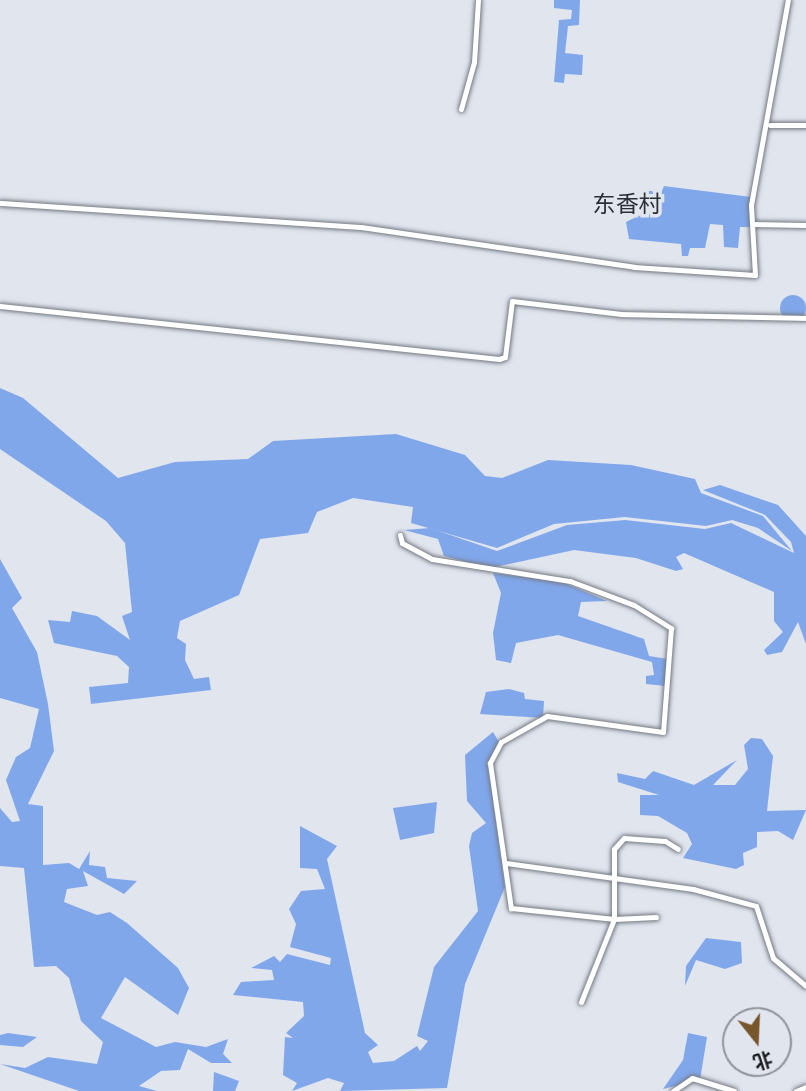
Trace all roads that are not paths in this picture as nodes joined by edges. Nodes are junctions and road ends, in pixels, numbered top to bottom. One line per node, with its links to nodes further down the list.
1 (478, 0): 3 (street)
2 (788, 0): 4 (street)
3 (461, 109)
4 (769, 125): 5 (street); 7 (street)
5 (806, 125)
6 (0, 203): 7 (street)
7 (752, 224): 8 (street)
8 (806, 225)
9 (0, 306): 10 (street)
10 (806, 318)
11 (400, 536): 13 (street)
12 (678, 849): 14 (street)
13 (506, 863): 14 (street); 16 (street)
14 (616, 882): 16 (street); 17 (street)
15 (656, 917): 16 (street)
16 (614, 919): 18 (street)
17 (806, 986)
18 (581, 1002)
19 (806, 1087): 22 (street)
20 (673, 1091): 21 (street)
21 (734, 1091)
22 (796, 1091)

